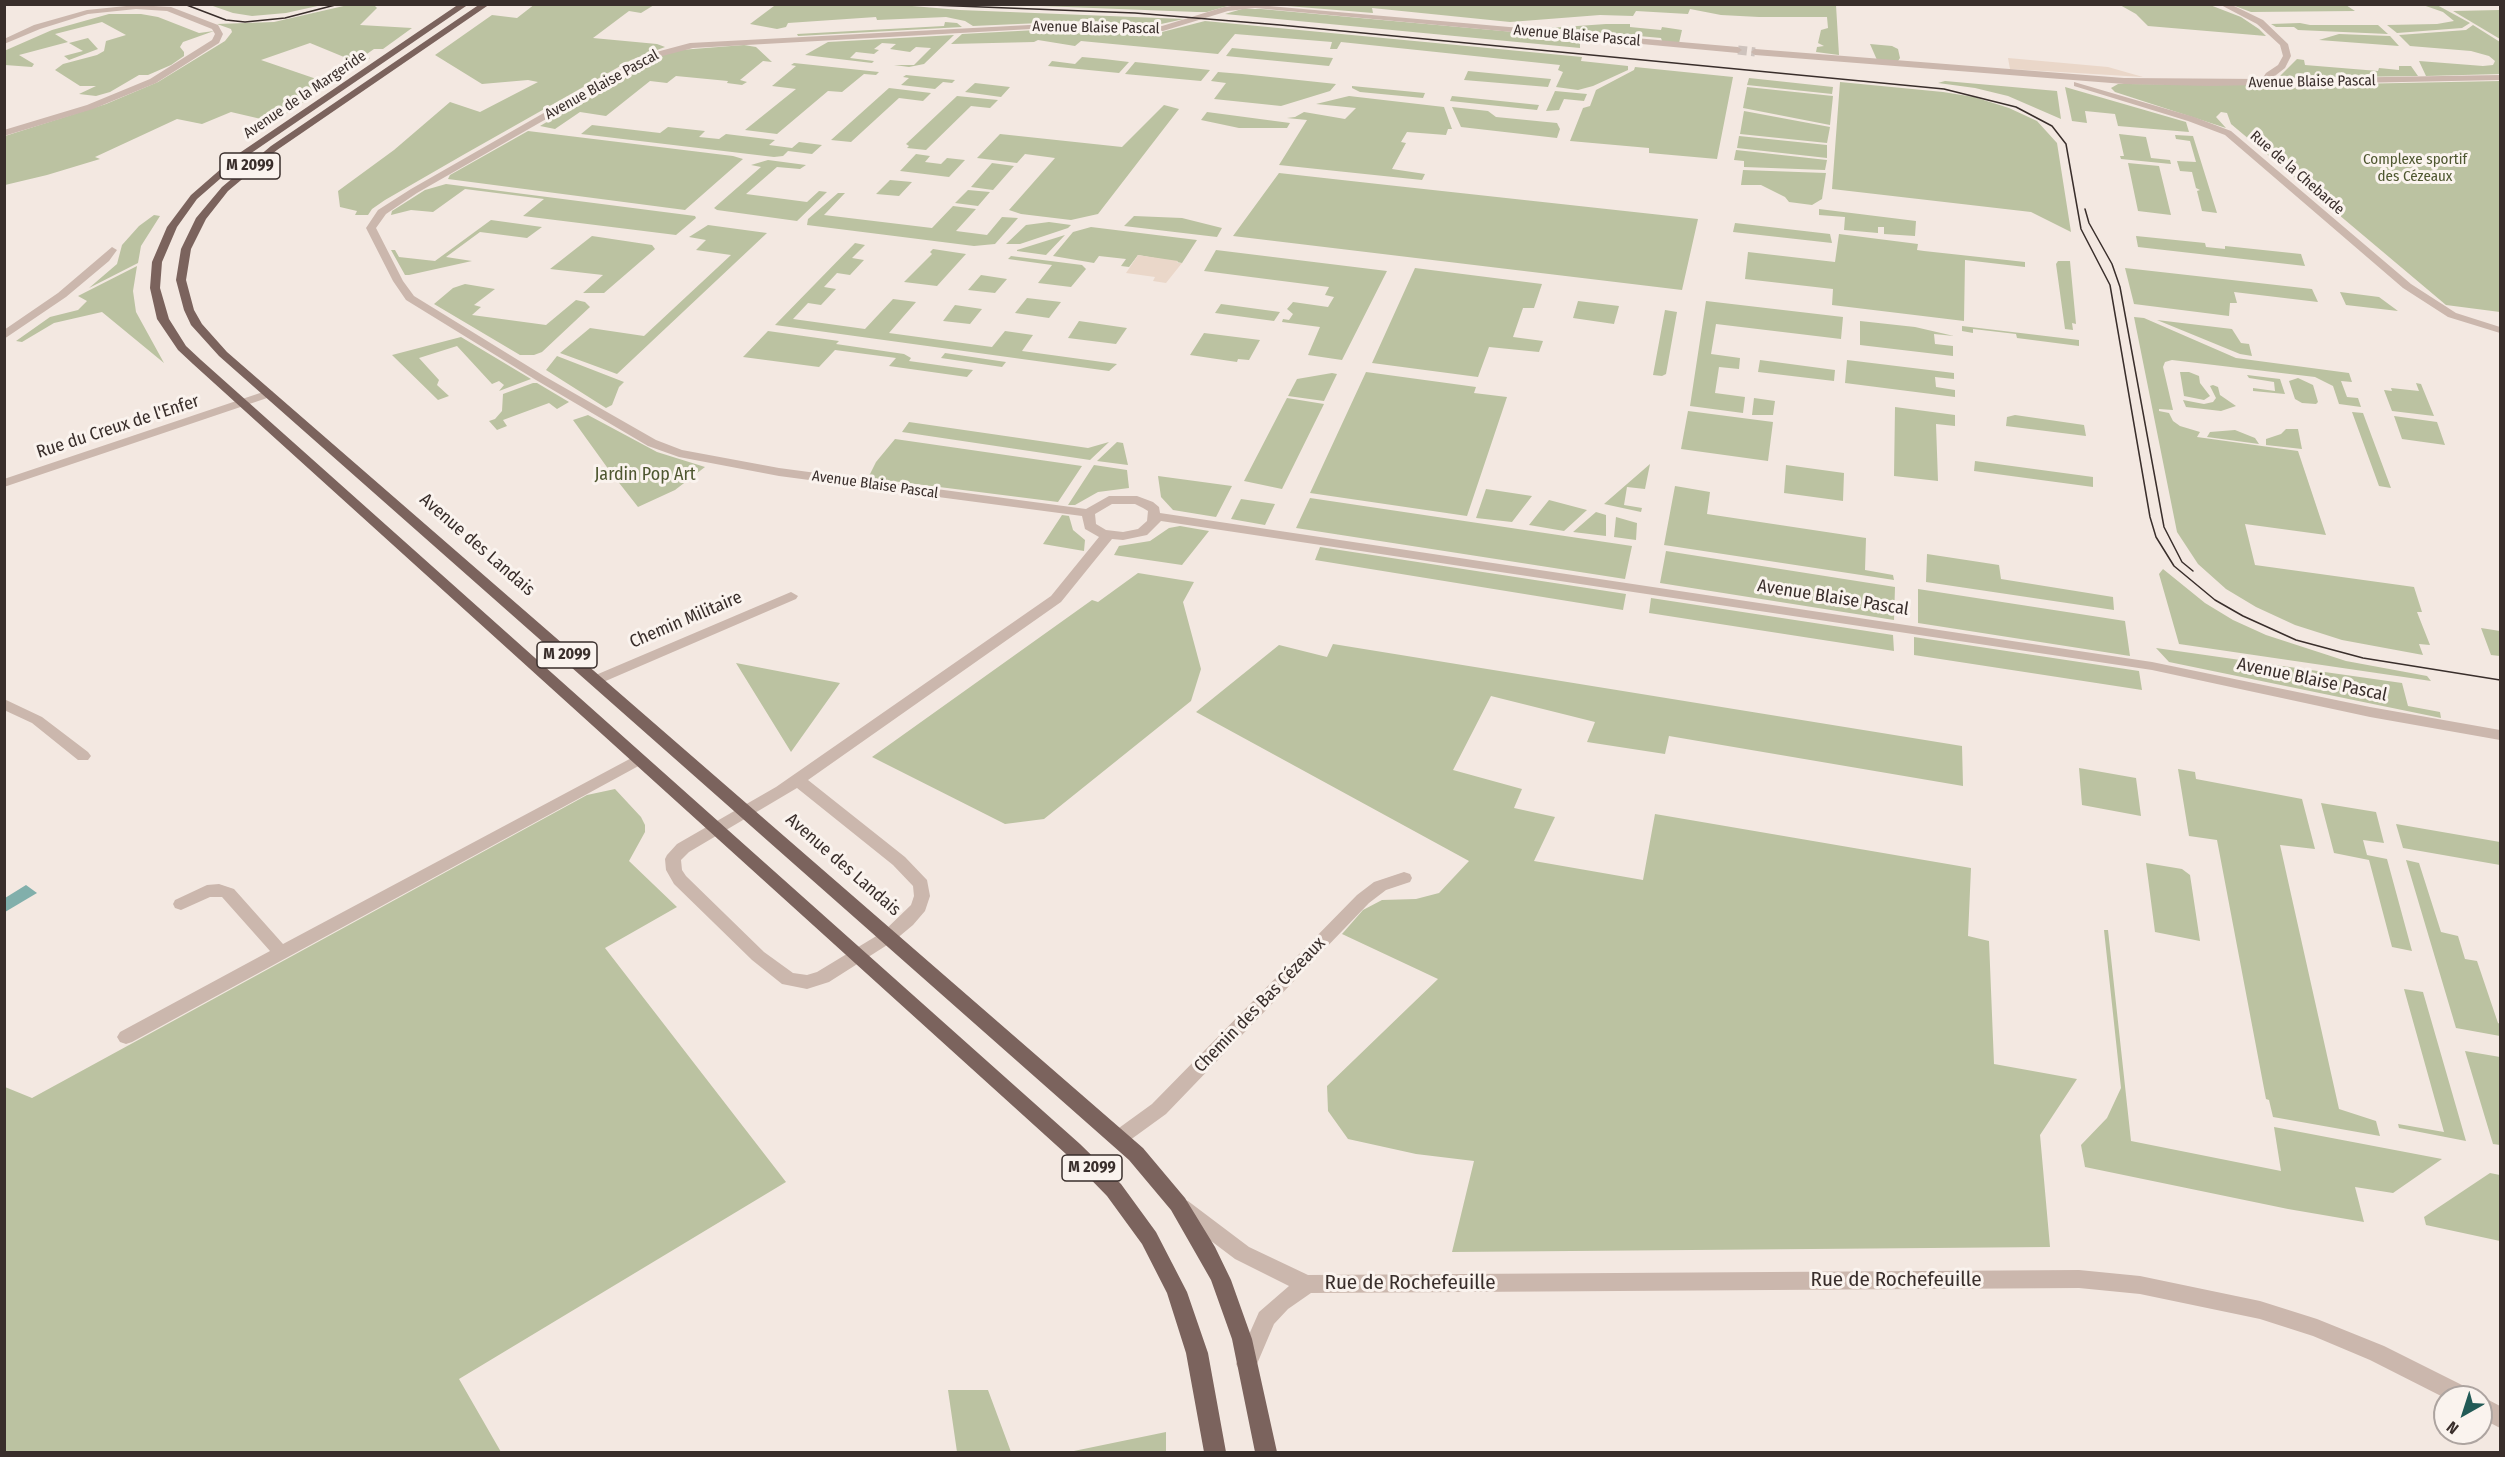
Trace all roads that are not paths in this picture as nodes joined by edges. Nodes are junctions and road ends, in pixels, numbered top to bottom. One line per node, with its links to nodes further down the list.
1 (465, 4): 17 (main road, Avenue de la Margeride / M 2099)
2 (486, 4): 16 (main road, Avenue de la Margeride / M 2099)
3 (2223, 4): 10 (street)
4 (4, 42): 12 (street)
5 (1738, 50): 19 (street, Avenue Blaise Pascal)
6 (1755, 52): 7 (street, Avenue Blaise Pascal)
7 (2054, 77): 9 (street, Avenue Blaise Pascal); 11 (street, Rue de la Chebarde)
8 (2500, 78): 10 (street, Avenue Blaise Pascal)
9 (2124, 81): 10 (street, Avenue Blaise Pascal); 11 (street, Avenue Blaise Pascal)
10 (2265, 82)
11 (2092, 88): 14 (street, Rue de la Chebarde)
12 (4, 133)
13 (112, 250): 15 (street)
14 (2500, 330)
15 (4, 336)
16 (269, 394): 17 (street, Rue du Creux de l'Enfer); 23 (main road, Avenue des Landais / M 2099)
17 (242, 404): 18 (street, Rue du Creux de l'Enfer); 27 (main road, M 2099)
18 (4, 483)
19 (1089, 513): 20 (street, Avenue Blaise Pascal); 21 (street)
20 (1156, 516): 21 (street); 25 (street, Avenue Blaise Pascal)
21 (1108, 535): 28 (street)
22 (791, 596): 23 (street, Chemin Militaire)
23 (596, 680): 29 (main road, Avenue des Landais / M 2099)
24 (4, 704): 26 (street)
25 (2500, 735)
26 (83, 756)
27 (639, 759): 30 (main road, M 2099); 34 (street)
28 (798, 780): 29 (street); 33 (street)
29 (746, 811): 30 (street); 33 (main road, Avenue des Landais / M 2099)
30 (716, 828): 35 (main road, M 2099); 35 (street)
31 (1404, 878): 37 (street, Chemin des Bas Cézeaux)
32 (181, 904): 34 (street)
33 (889, 936): 35 (street); 37 (main road, Avenue des Landais / M 2099)
34 (281, 953): 36 (street)
35 (857, 956): 42 (main road, M 2099)
36 (126, 1037)
37 (1119, 1138): 38 (main road, Avenue des Landais / M 2099)
38 (1178, 1204): 39 (street, Rue de Rochefeuille); 40 (main road, Avenue des Landais / M 2099)
39 (1307, 1284): 40 (street, Rue de Rochefeuille); 41 (street, Rue de Rochefeuille)
40 (1248, 1364): 43 (main road, Avenue des Landais / M 2099)
41 (2440, 1385)
42 (1215, 1452)
43 (1266, 1452)

